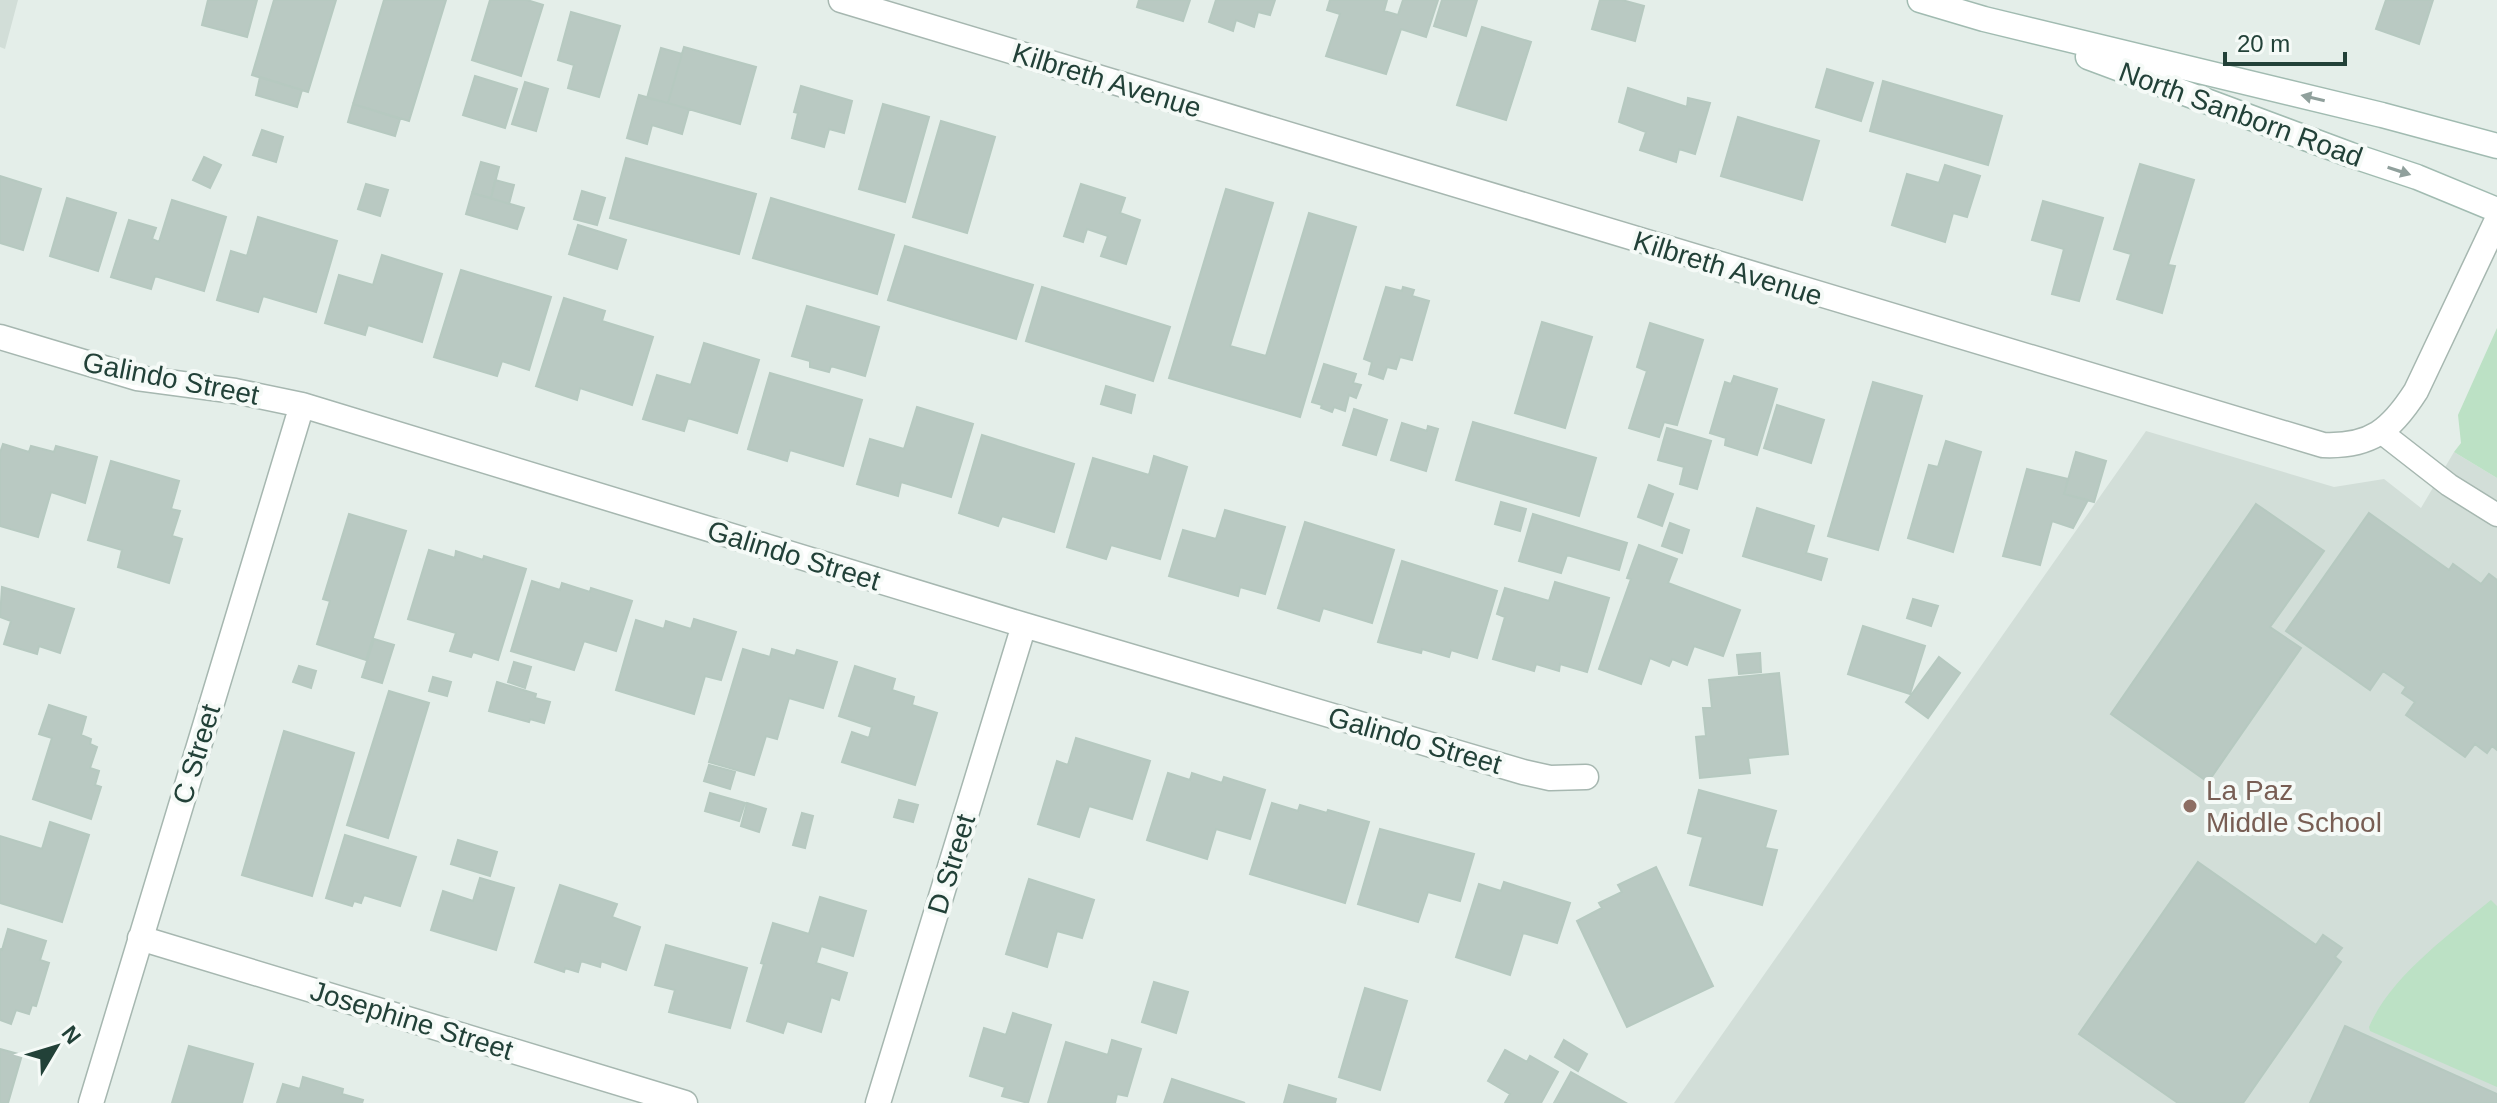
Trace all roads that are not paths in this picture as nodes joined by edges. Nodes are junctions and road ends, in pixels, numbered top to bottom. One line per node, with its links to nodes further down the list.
1 (841, 0): 9 (street, Kilbreth Avenue)
2 (1920, 0): 3 (street, North Sanborn Road)
3 (1984, 19): 4 (street, North Sanborn Road, one-way to 3); 5 (street, North Sanborn Road, one-way to 5)
4 (2497, 146)
5 (2497, 210)
6 (2497, 220): 9 (street, Kilbreth Avenue)
7 (0, 337): 8 (street, Galindo Street)
8 (302, 405): 11 (street, Galindo Street); 13 (street, C Street)
9 (2381, 432): 10 (lane)
10 (2497, 515)
11 (1024, 625): 12 (street, Galindo Street); 16 (street, D Street)
12 (1586, 777)
13 (140, 938): 14 (street, C Street); 15 (street, Josephine Street)
14 (91, 1103)
15 (685, 1103)
16 (878, 1103)

